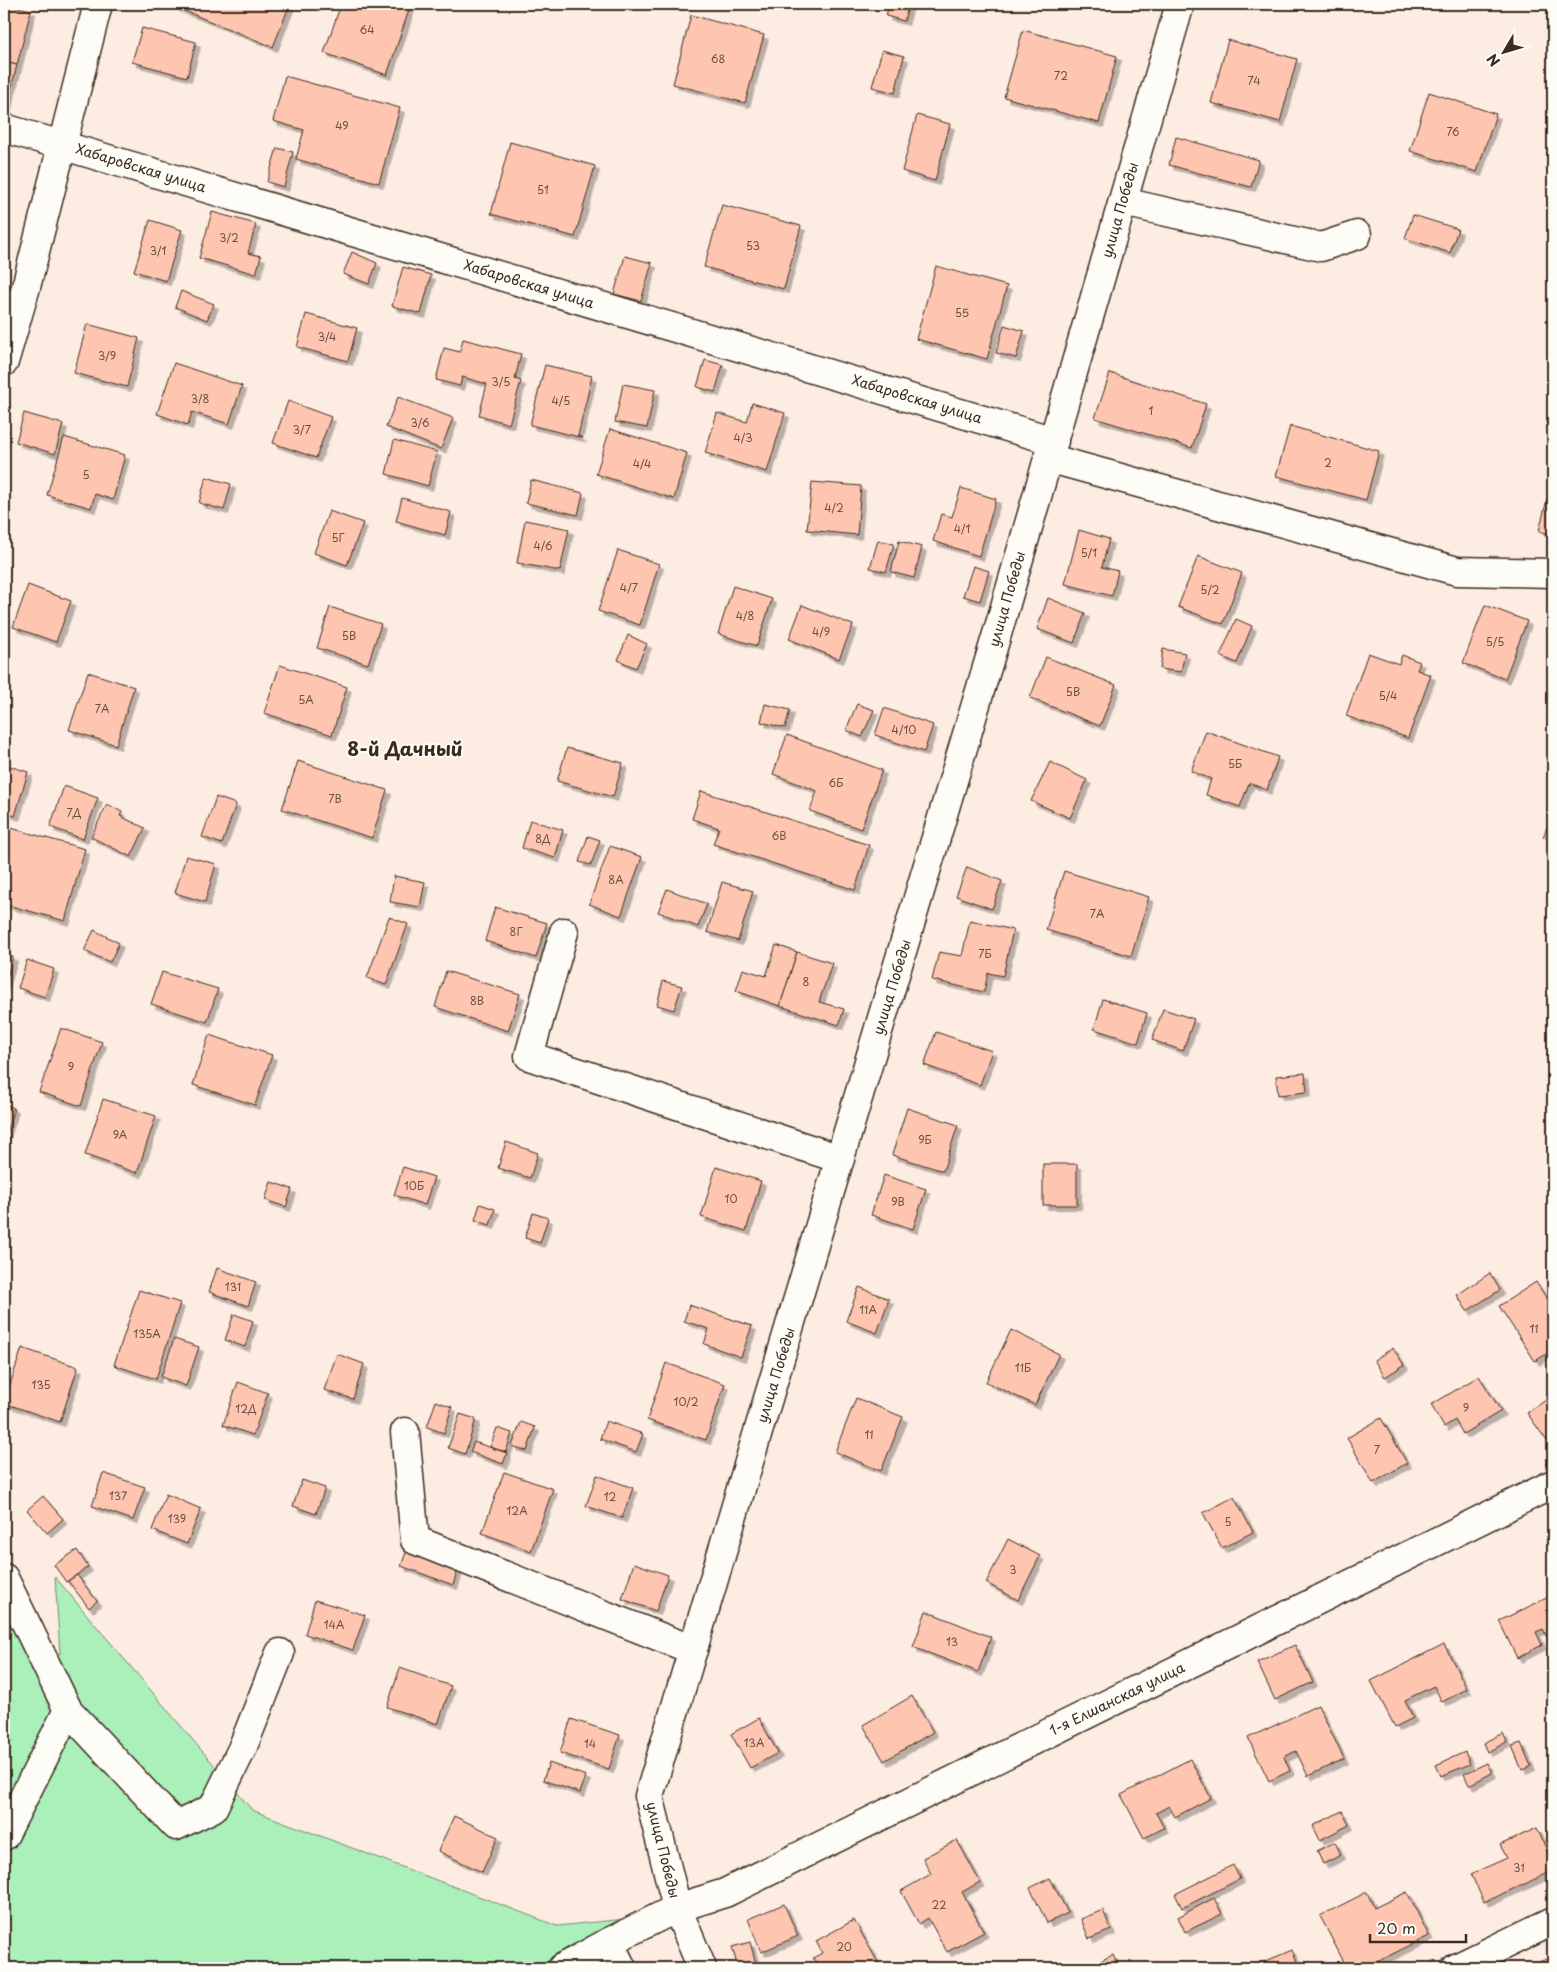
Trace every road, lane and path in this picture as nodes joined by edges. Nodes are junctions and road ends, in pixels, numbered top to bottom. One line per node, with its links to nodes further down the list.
1 (98, 4): 4 (street)
2 (1180, 4): 5 (street, улица Победы)
3 (4, 128): 4 (street, Хабаровская улица)
4 (62, 144): 7 (street); 8 (street, Хабаровская улица)
5 (1122, 202): 6 (street); 8 (street, улица Победы)
6 (1357, 235)
7 (4, 362)
8 (1051, 449): 9 (street, Хабаровская улица); 11 (street, улица Победы)
9 (1553, 572)
10 (564, 932): 11 (street)
11 (840, 1159): 15 (street, улица Победы)
12 (406, 1432): 15 (street)
13 (1553, 1484): 19 (street, 1-я Елшанская улица)
14 (4, 1578): 17 (street)
15 (693, 1650): 19 (street, улица Победы)
16 (280, 1653): 17 (street)
17 (68, 1710): 18 (street)
18 (4, 1836)
19 (677, 1908): 21 (street, 1-я Елшанская улица); 24 (street, улица Победы)
20 (1553, 1920): 25 (street)
21 (609, 1942): 22 (street, 1-я Елшанская улица); 23 (street)
22 (562, 1968)
23 (622, 1968)
24 (702, 1968)
25 (1456, 1968)

